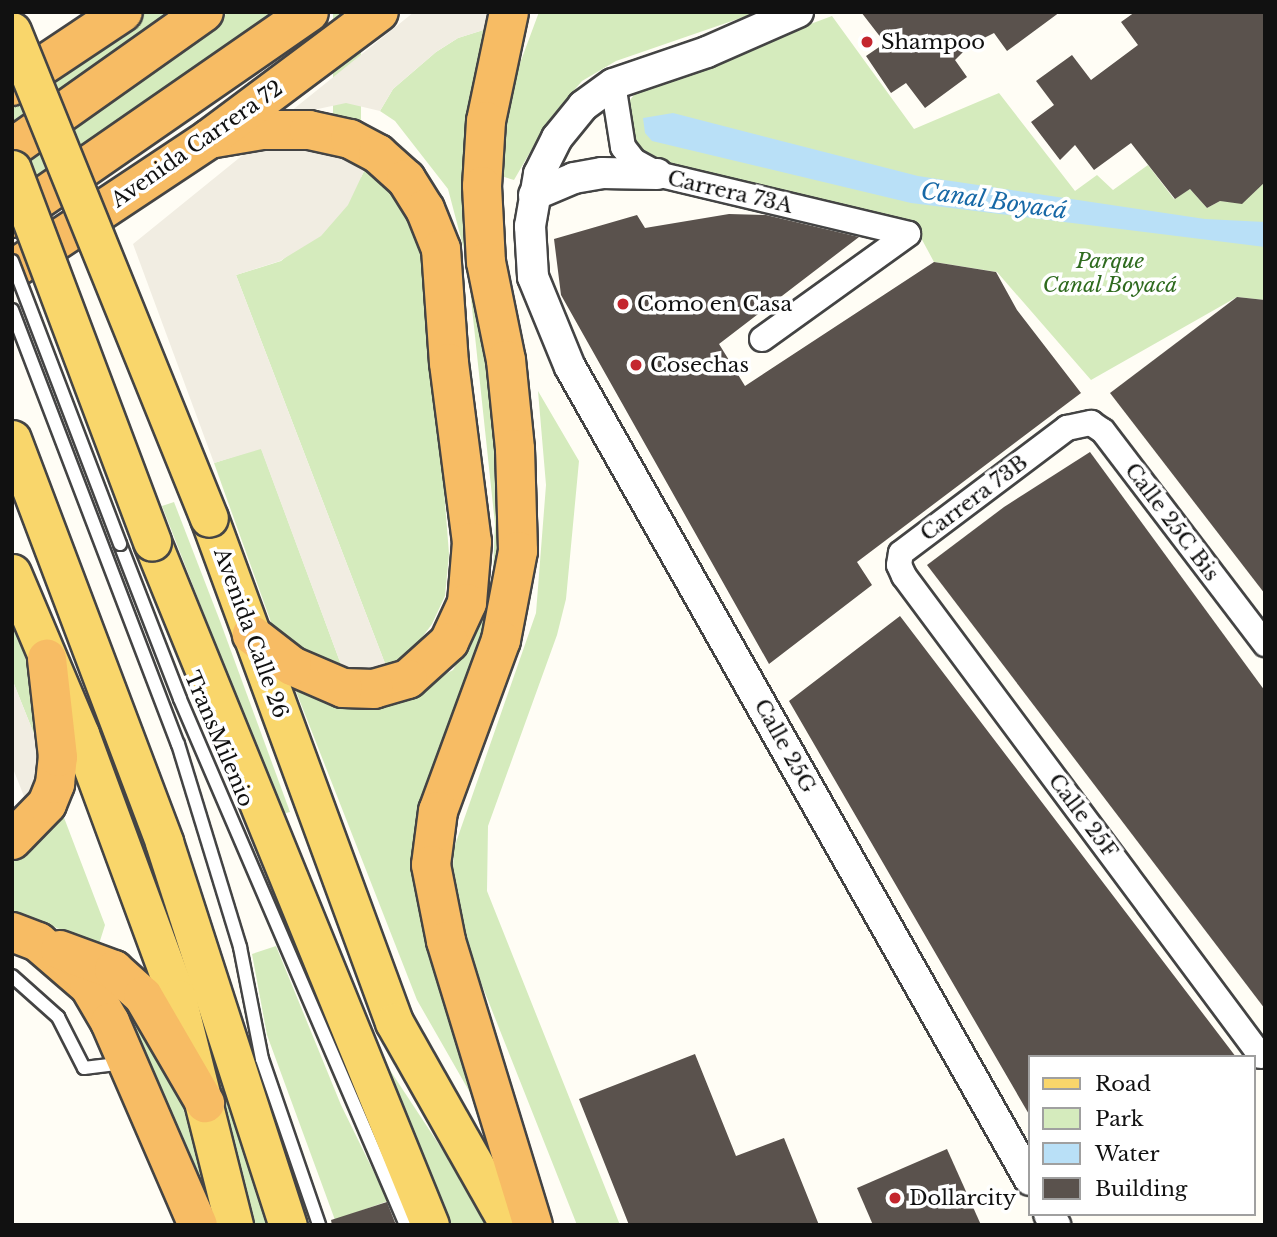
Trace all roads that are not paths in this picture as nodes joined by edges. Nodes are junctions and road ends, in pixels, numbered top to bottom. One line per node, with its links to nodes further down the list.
1 (123, 12): 9 (highway)
2 (204, 12): 11 (highway)
3 (309, 12): 15 (highway, Avenida Carrera 72)
4 (379, 12): 10 (highway, Avenida Carrera 72)
5 (509, 12): 42 (highway)
6 (798, 12): 8 (street)
7 (12, 31): 25 (main road, Avenida Calle 26, bridge)
8 (613, 83): 13 (street, Carrera 73A); 14 (street, Calle 25G)
9 (12, 86)
10 (209, 139): 17 (highway, Avenida Carrera 72); 25 (highway)
11 (12, 148)
12 (12, 169): 22 (main road, bridge)
13 (657, 174): 14 (street); 19 (street, Carrera 73A)
14 (534, 195): 34 (street, Calle 25G)
15 (12, 218)
16 (12, 261): 22 (lane, TransMilenio, bridge)
17 (12, 270)
18 (12, 310): 38 (lane, TransMilenio)
19 (762, 339)
20 (1067, 428): 23 (street, Carrera 73B); 26 (street, Calle 25C Bis)
21 (12, 439): 37 (main road)
22 (136, 543): 39 (lane, TransMilenio); 40 (main road)
23 (904, 576): 31 (street, Calle 25F)
24 (16, 583): 27 (main road)
25 (252, 635): 41 (main road, Avenida Calle 26)
26 (1265, 644)
27 (47, 659): 28 (highway); 33 (main road)
28 (12, 840)
29 (25, 937): 32 (highway); 33 (highway)
30 (12, 976): 32 (lane)
31 (1260, 1057)
32 (128, 1062): 35 (highway)
33 (205, 1103): 36 (main road)
34 (1028, 1176)
35 (198, 1225)
36 (234, 1225)
37 (288, 1225)
38 (319, 1225)
39 (406, 1225)
40 (430, 1225)
41 (509, 1225)
42 (534, 1225)

